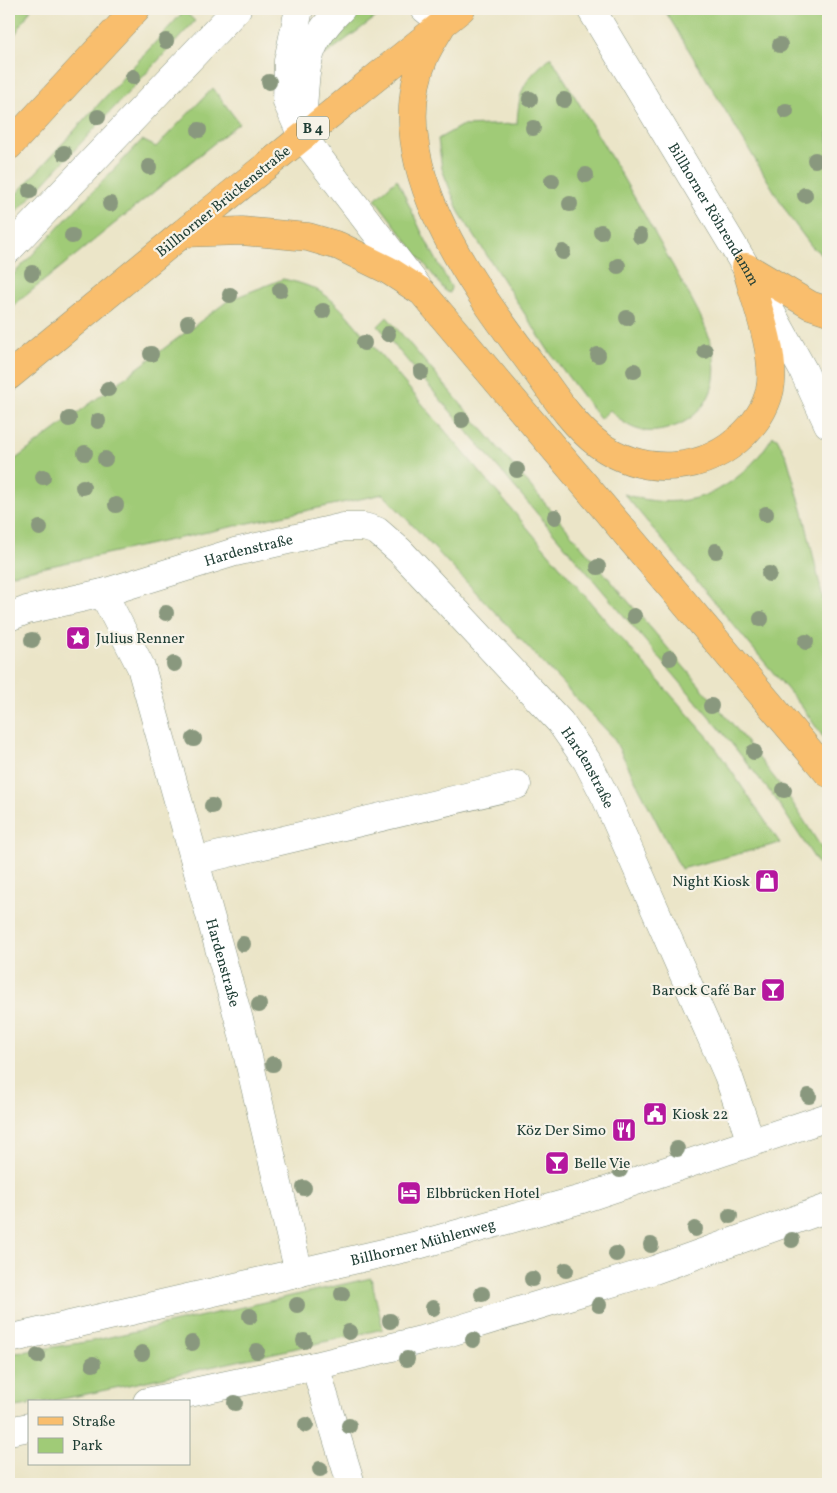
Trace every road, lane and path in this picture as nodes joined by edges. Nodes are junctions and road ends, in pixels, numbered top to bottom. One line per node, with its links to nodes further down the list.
1 (110, 9): 8 (main road)
2 (136, 9): 8 (main road)
3 (237, 9): 12 (street)
4 (299, 9): 9 (street)
5 (341, 9): 9 (street)
6 (591, 9): 13 (street, Billhorner Röhrendamm)
7 (443, 13): 9 (main road, Billhorner Brückenstraße / B 4); 13 (main road)
8 (95, 52): 10 (main road)
9 (302, 136): 11 (main road, Billhorner Brückenstraße / B 4); 14 (street)
10 (9, 146)
11 (183, 233): 14 (main road); 16 (main road, Billhorner Brückenstraße / B 4)
12 (9, 249)
13 (746, 267): 15 (main road); 17 (street, Billhorner Röhrendamm)
14 (422, 292): 20 (main road)
15 (828, 311)
16 (9, 376)
17 (828, 424)
18 (103, 594): 19 (street); 22 (street, Hardenstraße); 24 (street, Hardenstraße)
19 (9, 617)
20 (828, 773)
21 (518, 785): 22 (street)
22 (194, 860): 26 (street, Hardenstraße)
23 (828, 1117): 24 (street, Billhorner Mühlenweg)
24 (751, 1142): 26 (street, Billhorner Mühlenweg)
25 (828, 1208): 28 (street)
26 (299, 1273): 27 (street, Billhorner Mühlenweg)
27 (9, 1339)
28 (315, 1366): 29 (street); 32 (street)
29 (155, 1400)
30 (28, 1427): 31 (street)
31 (9, 1432)
32 (351, 1484)

